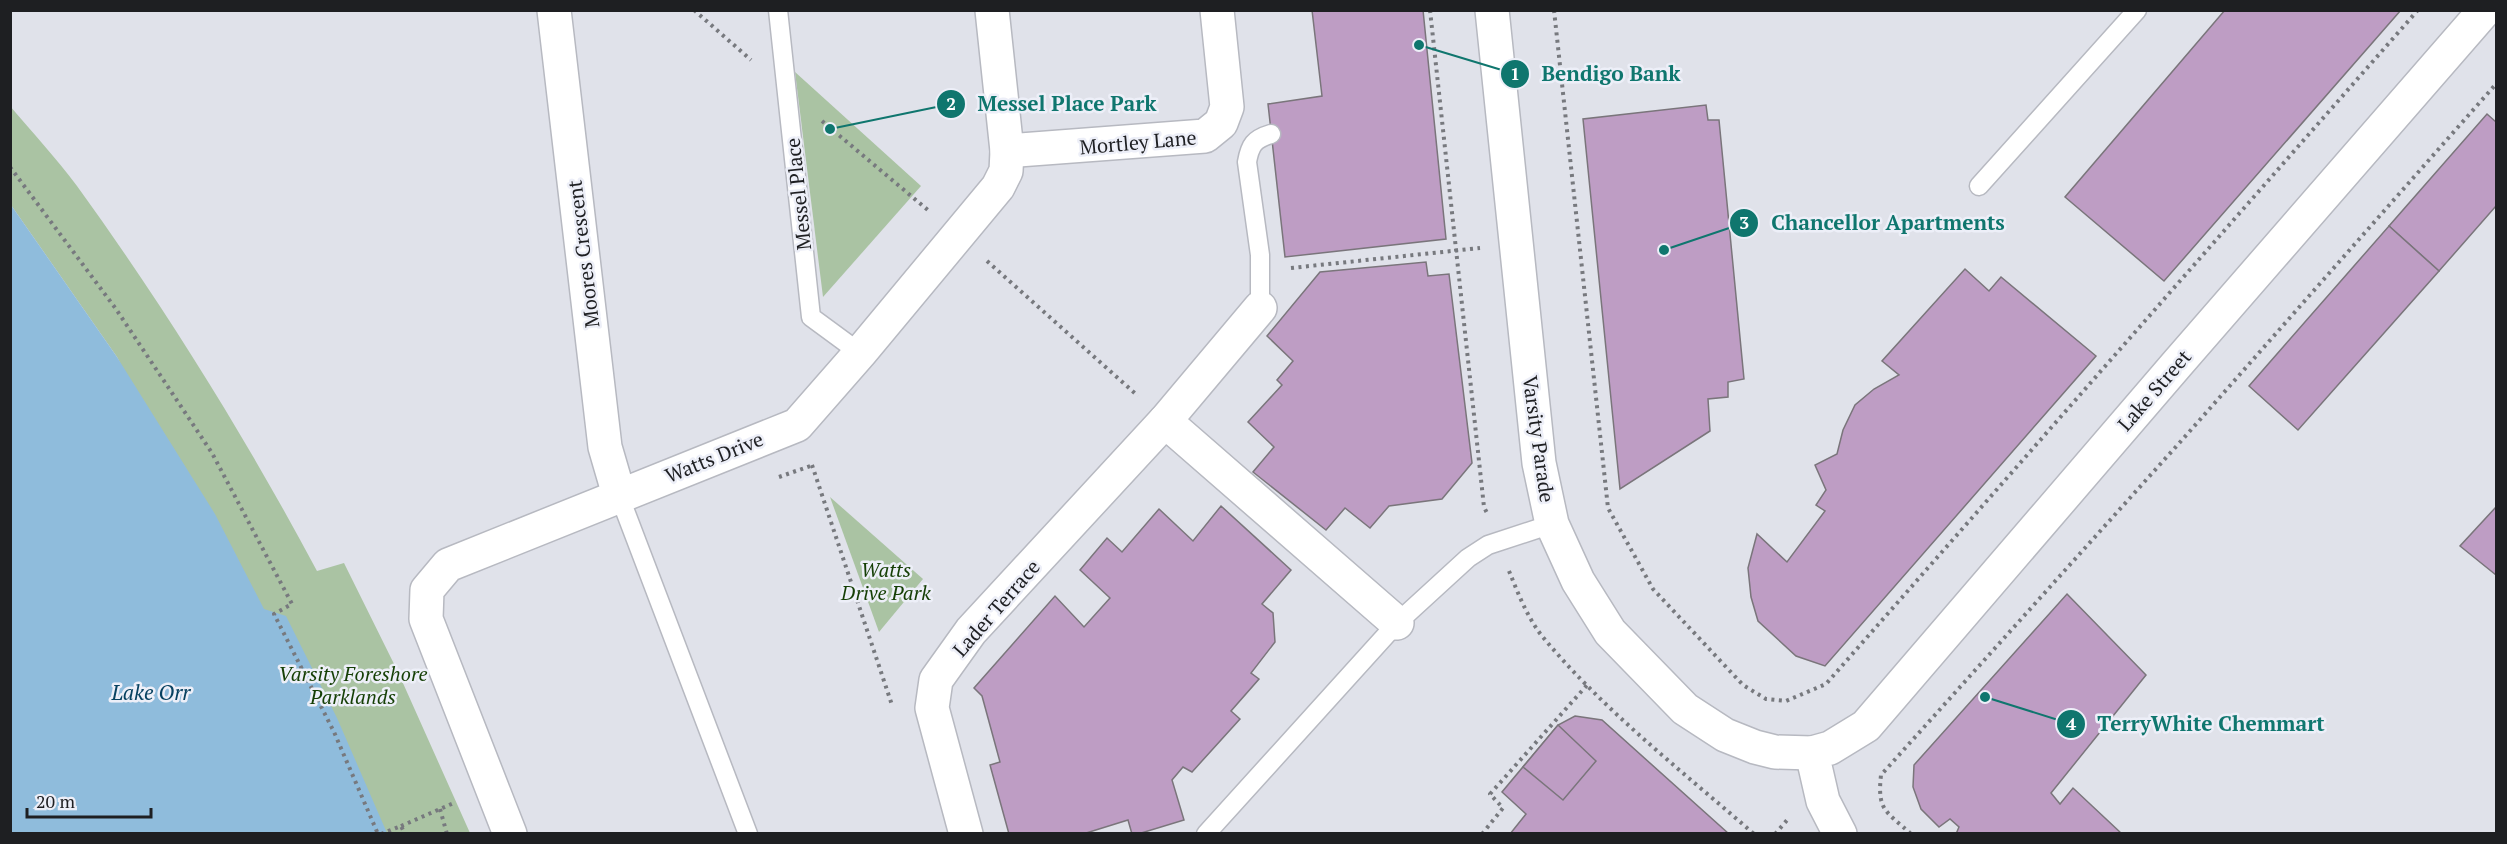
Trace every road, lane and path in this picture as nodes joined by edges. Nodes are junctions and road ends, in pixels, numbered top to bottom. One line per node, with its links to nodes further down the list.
1 (554, 10): 21 (street, Moores Crescent)
2 (778, 10): 18 (lane, Messel Place)
3 (992, 10): 12 (street, Watts Drive)
4 (1217, 10): 12 (street, Mortley Lane)
5 (1492, 10): 15 (street, Varsity Parade)
6 (1554, 10): 8 (path)
7 (2137, 10): 14 (lane)
8 (2418, 10)
9 (2485, 10): 26 (street, Lake Street)
10 (2496, 84): 41 (path)
11 (1271, 134): 17 (lane)
12 (1007, 151): 18 (street, Watts Drive)
13 (10, 167): 31 (path)
14 (1979, 186)
15 (1516, 244): 16 (path); 22 (street, Varsity Parade)
16 (1286, 268)
17 (1260, 308): 19 (street, Lader Terrace)
18 (860, 353): 21 (street, Watts Drive)
19 (1165, 421): 23 (street); 36 (street, Lader Terrace)
20 (778, 477): 25 (path)
21 (619, 495): 34 (street, Watts Drive); 35 (lane)
22 (1552, 524): 23 (lane); 26 (street, Varsity Parade)
23 (1397, 622): 37 (lane)
24 (1588, 684): 38 (path)
25 (894, 711)
26 (1812, 753): 40 (street)
27 (456, 802): 28 (path)
28 (440, 809): 30 (path); 33 (path)
29 (1788, 819): 39 (path)
30 (401, 826): 31 (path); 32 (path)
31 (379, 834)
32 (405, 834)
33 (447, 834)
34 (510, 834)
35 (748, 834)
36 (966, 834)
37 (1206, 834)
38 (1482, 834)
39 (1774, 834)
40 (1840, 834)
41 (1911, 834)

